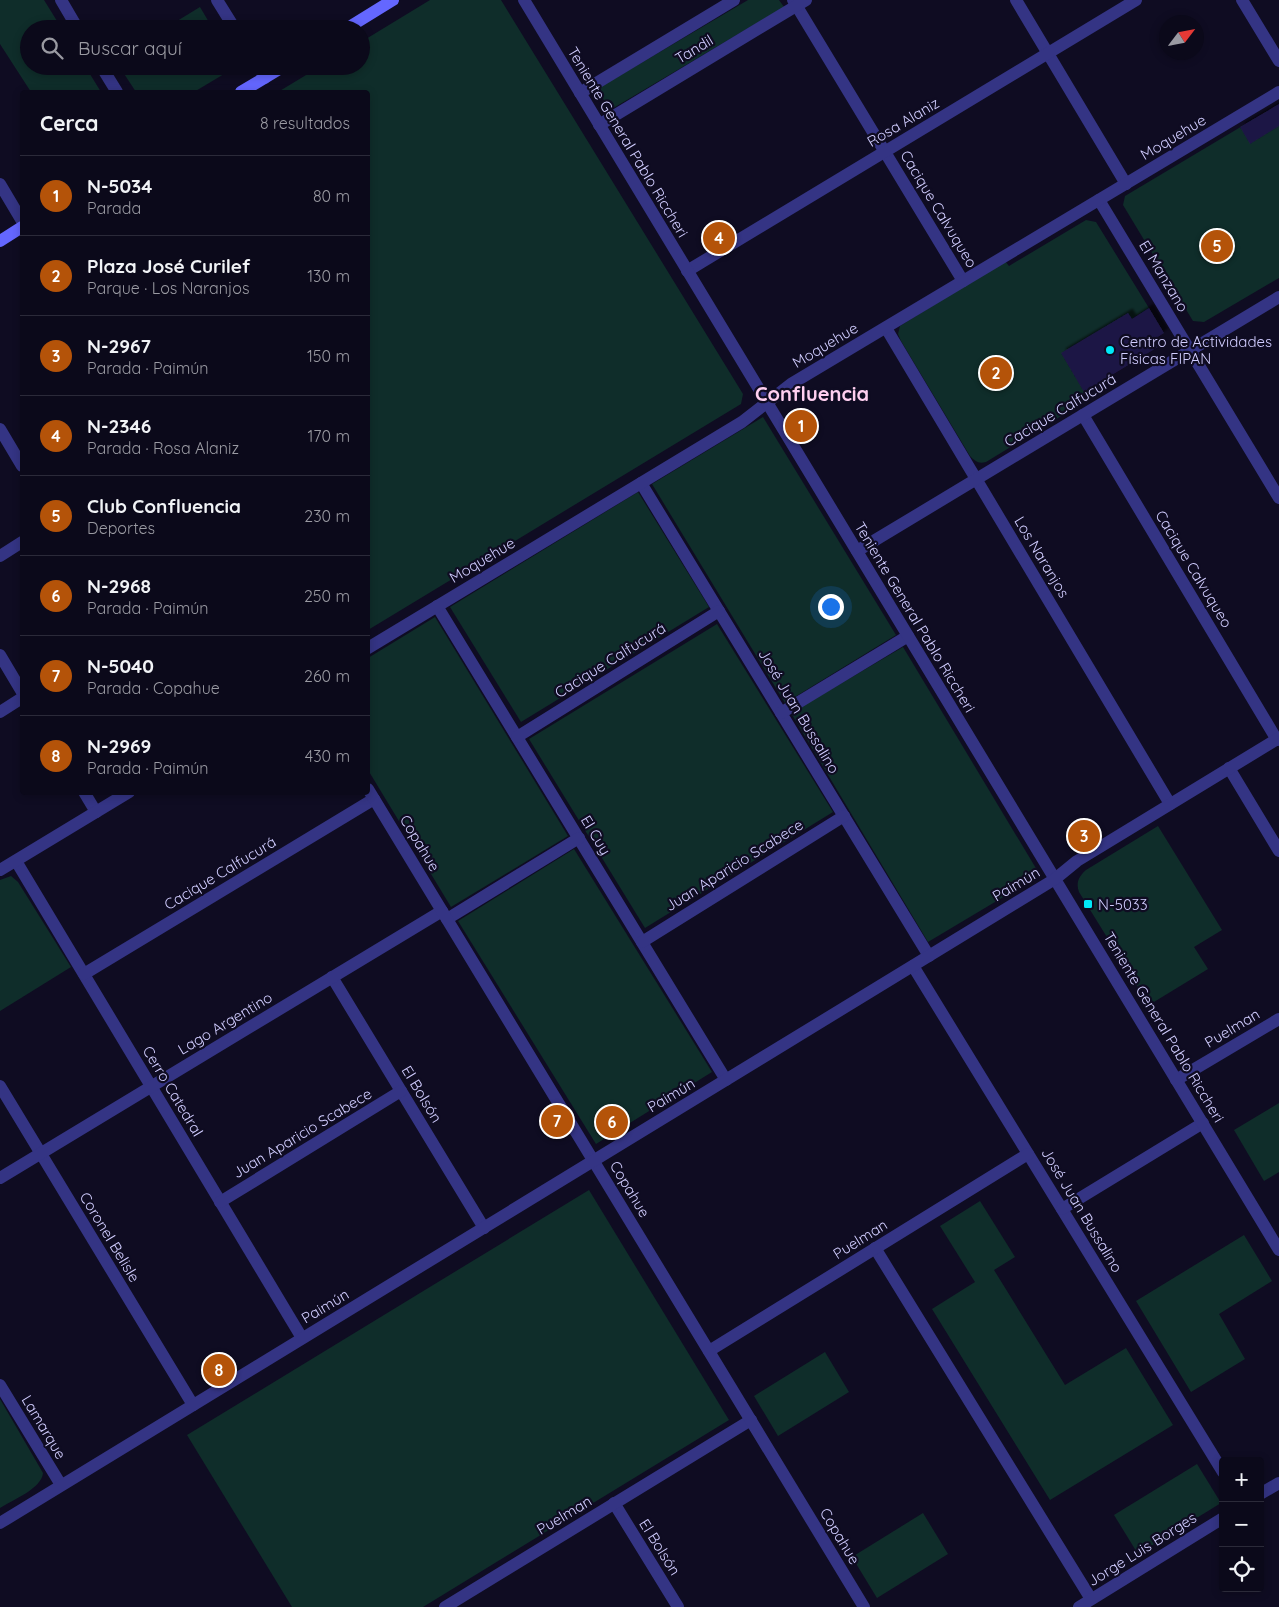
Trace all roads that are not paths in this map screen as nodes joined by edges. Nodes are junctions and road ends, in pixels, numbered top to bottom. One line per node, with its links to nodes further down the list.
1 (61, 0): 11 (street)
2 (217, 0): 12 (street)
3 (393, 0): 10 (main road)
4 (524, 0): 23 (street, Teniente General Pablo Riccheri)
5 (734, 0): 23 (street, Tandil)
6 (1016, 0): 14 (street)
7 (1136, 0): 14 (street, Rosa Alaniz)
8 (1242, 0): 15 (street)
9 (799, 2): 24 (street, Tandil); 25 (street, Cacique Calvuqueo)
10 (375, 5): 13 (main road)
11 (73, 20)
12 (229, 20)
13 (357, 20)
14 (1048, 53): 25 (street, Rosa Alaniz); 27 (street)
15 (1279, 61)
16 (107, 75): 20 (street)
17 (262, 75): 19 (street)
18 (269, 75): 19 (main road)
19 (264, 78): 21 (main road)
20 (116, 90)
21 (244, 90)
22 (1279, 92): 27 (street, Moquehue)
23 (580, 93): 24 (street, Teniente General Pablo Riccheri)
24 (599, 125): 32 (street, Teniente General Pablo Riccheri)
25 (885, 152): 32 (street, Rosa Alaniz); 33 (street, Cacique Calvuqueo)
26 (0, 184): 29 (street)
27 (1126, 184): 28 (street, Moquehue)
28 (1099, 200): 33 (street, Moquehue); 36 (street, El Manzano)
29 (20, 218)
30 (20, 228): 31 (main road)
31 (0, 241)
32 (687, 271): 37 (street, Teniente General Pablo Riccheri)
33 (964, 281): 35 (street, Moquehue)
34 (1279, 297): 36 (street, Cacique Calfucurá)
35 (886, 328): 37 (street, Moquehue); 41 (street, Los Naranjos)
36 (1190, 351): 38 (street, Cacique Calfucurá); 43 (street, El Manzano)
37 (768, 403): 42 (street, Moquehue); 45 (street, Teniente General Pablo Riccheri)
38 (1083, 415): 41 (street, Cacique Calfucurá); 57 (street, Cacique Calvuqueo)
39 (0, 429): 40 (street)
40 (20, 463)
41 (976, 479): 45 (street, Cacique Calfucurá); 63 (street, Los Naranjos)
42 (641, 483): 47 (street, Moquehue); 48 (street, José Juan Bussalino)
43 (1279, 498)
44 (20, 543): 46 (street)
45 (857, 551): 49 (street, Teniente General Pablo Riccheri)
46 (0, 556)
47 (437, 606): 50 (street, Moquehue); 56 (street, El Cuy)
48 (719, 611): 55 (street, José Juan Bussalino); 56 (street, Cacique Calfucurá)
49 (908, 636): 55 (street); 70 (street, Teniente General Pablo Riccheri)
50 (370, 647)
51 (0, 655): 52 (street)
52 (20, 689)
53 (20, 699): 54 (street)
54 (0, 712)
55 (781, 713): 65 (street, José Juan Bussalino)
56 (517, 737): 66 (street, El Cuy)
57 (1278, 739): 58 (street, Paimún)
58 (1229, 768): 63 (street, Paimún); 67 (street)
59 (371, 794): 71 (street, Copahue)
60 (86, 795): 64 (street)
61 (124, 795): 64 (street)
62 (369, 795): 75 (street, Cacique Calfucurá)
63 (1170, 804): 70 (street, Paimún)
64 (96, 812): 68 (street)
65 (844, 816): 72 (street, Juan Aparicio Scabece); 73 (street, José Juan Bussalino)
66 (578, 838): 71 (street, Lago Argentino); 72 (street, El Cuy)
67 (1279, 851)
68 (16, 860): 69 (street); 75 (street, Cerro Catedral)
69 (0, 870)
70 (1055, 879): 73 (street, Paimún); 79 (street, Teniente General Pablo Riccheri)
71 (444, 915): 76 (street, Lago Argentino); 86 (street, Copahue)
72 (642, 942): 78 (street, El Cuy)
73 (929, 956): 74 (street, Paimún)
74 (913, 966): 78 (street, Paimún); 85 (street, José Juan Bussalino)
75 (84, 974): 81 (street, Cerro Catedral)
76 (332, 977): 81 (street, Lago Argentino); 82 (street, El Bolsón)
77 (1279, 1019): 79 (street, Puelman)
78 (726, 1080): 86 (street, Paimún)
79 (1176, 1080): 83 (street, Teniente General Pablo Riccheri)
80 (0, 1086): 84 (street, Coronel Belisle)
81 (151, 1086): 84 (street, Lago Argentino); 88 (street, Cerro Catedral)
82 (401, 1091): 88 (street, Juan Aparicio Scabece); 90 (street, El Bolsón)
83 (1202, 1123): 89 (street); 92 (street, Teniente General Pablo Riccheri)
84 (41, 1153): 87 (street, Lago Argentino); 96 (street, Coronel Belisle)
85 (1028, 1154): 89 (street, José Juan Bussalino); 91 (street, Puelman)
86 (594, 1160): 90 (street, Paimún); 94 (street, Copahue)
87 (0, 1178)
88 (220, 1202): 93 (street, Cerro Catedral)
89 (1062, 1209): 98 (street, José Juan Bussalino)
90 (484, 1228): 93 (street, Paimún)
91 (875, 1248): 94 (street, Puelman); 105 (street)
92 (1279, 1250)
93 (302, 1338): 96 (street, Paimún)
94 (709, 1351): 97 (street, Copahue)
95 (0, 1384): 100 (street, Lamarque)
96 (193, 1405): 100 (street, Paimún)
97 (751, 1420): 102 (street, Puelman); 108 (street, Copahue)
98 (1219, 1465)
99 (1279, 1483): 101 (street)
100 (61, 1486): 104 (street, Paimún)
101 (1264, 1492)
102 (614, 1504): 106 (street, Puelman); 107 (street, El Bolsón)
103 (1219, 1520): 105 (street, Jorge Luis Borges)
104 (0, 1523)
105 (1091, 1599): 109 (street, Jorge Luis Borges)
106 (454, 1605)
107 (678, 1607)
108 (864, 1607)
109 (1079, 1607)

